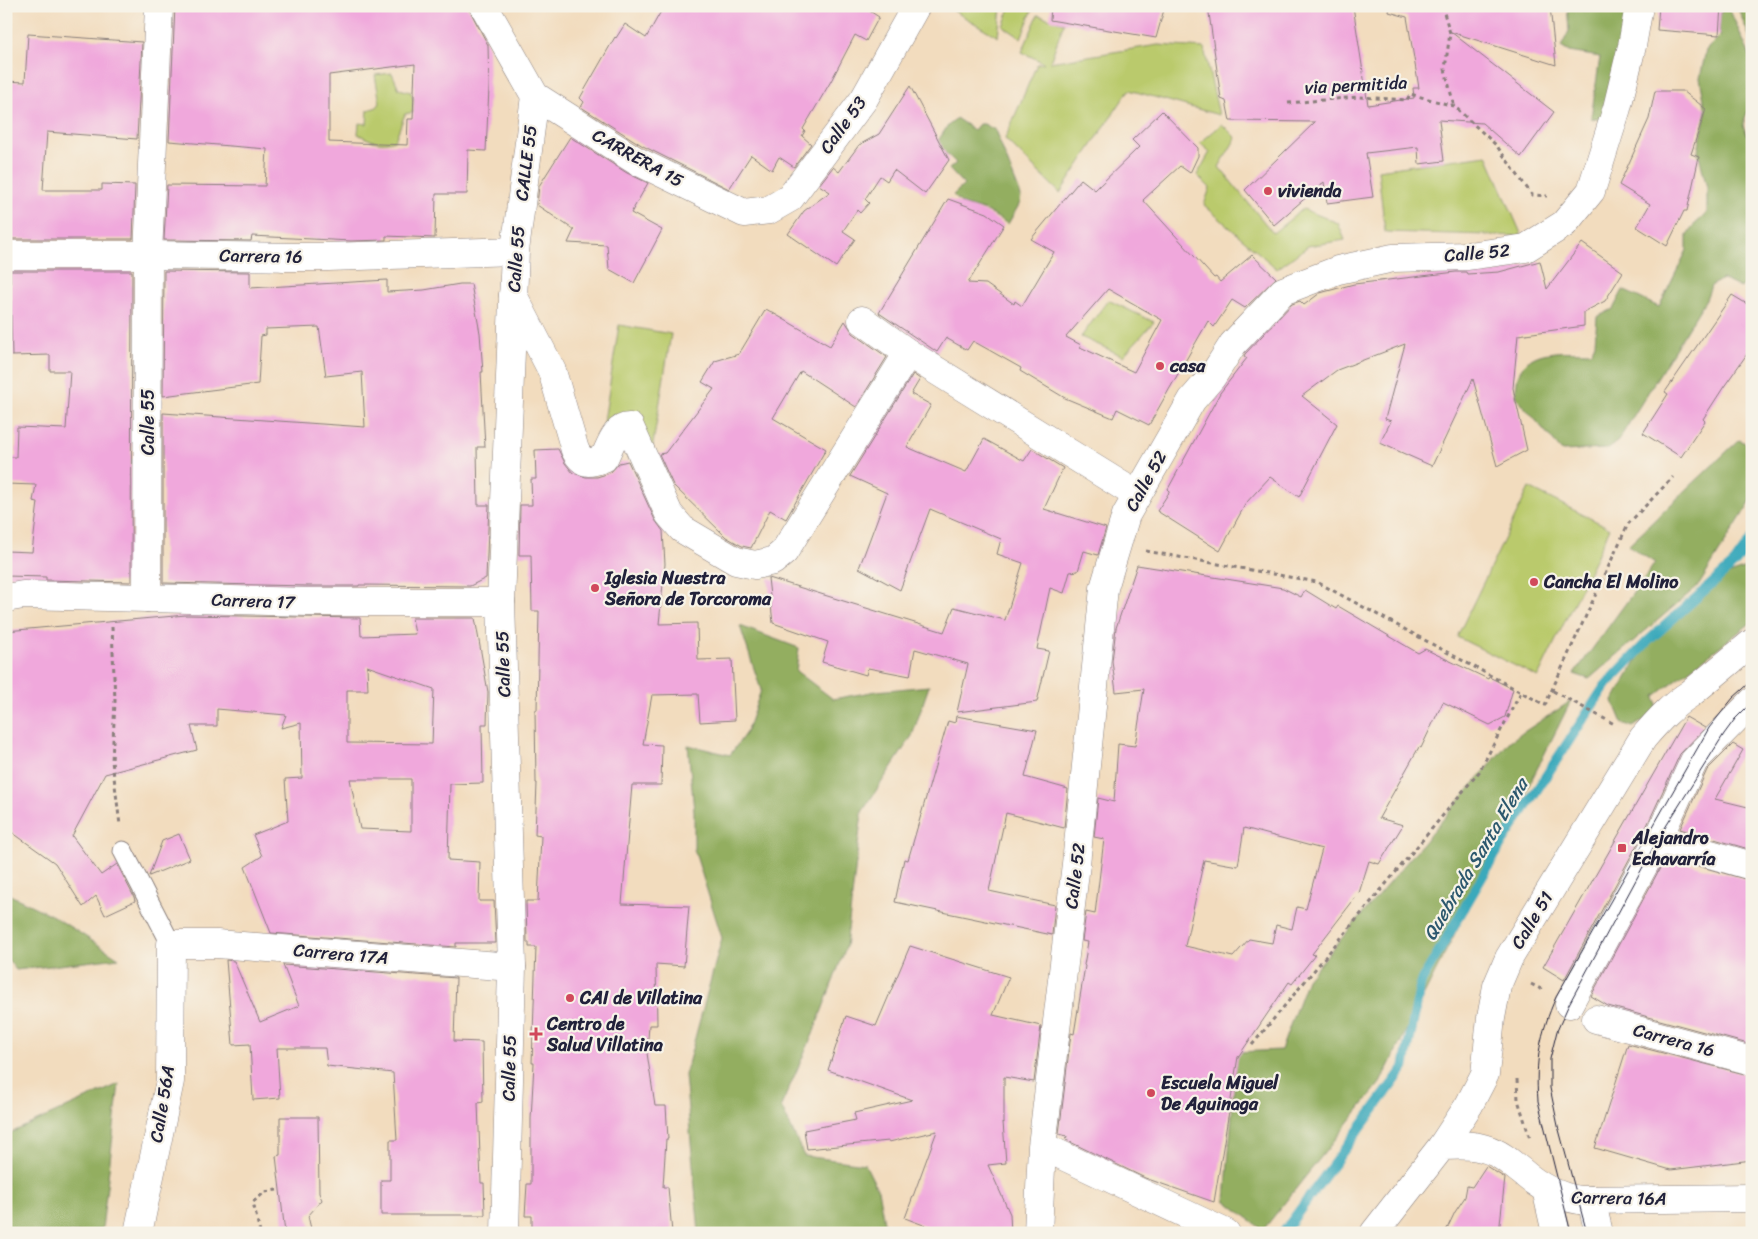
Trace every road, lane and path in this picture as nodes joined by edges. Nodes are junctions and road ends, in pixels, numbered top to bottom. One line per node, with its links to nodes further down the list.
1 (159, 6): 12 (street, Calle 55)
2 (484, 6): 6 (street)
3 (916, 6): 10 (street, Calle 53)
4 (1442, 6): 8 (path)
5 (1639, 6): 9 (street, Calle 52)
6 (534, 96): 10 (street, CARRERA 15); 11 (street, CALLE 55)
7 (1288, 103): 8 (path, via permitida)
8 (1454, 106): 9 (path)
9 (1591, 190): 18 (street, Calle 52)
10 (744, 213)
11 (515, 251): 12 (street, Carrera 16); 14 (street, Calle 55)
12 (148, 254): 13 (street, Carrera 16); 22 (street, Calle 55)
13 (6, 255)
14 (513, 295): 16 (street); 23 (street, Calle 55)
15 (862, 320): 16 (street)
16 (908, 353): 18 (street)
17 (1673, 477): 25 (path)
18 (1137, 495): 19 (street, Calle 52)
19 (1116, 546): 26 (path); 38 (street, Calle 52)
20 (110, 596): 21 (street, Carrera 17); 22 (street, Carrera 17); 30 (path)
21 (6, 598)
22 (147, 598): 23 (street, Carrera 17)
23 (501, 602): 33 (street, Calle 55)
24 (1752, 643): 39 (street, Calle 51)
25 (1553, 691): 26 (path); 28 (path)
26 (1521, 692): 36 (path)
27 (1752, 702): 29 (street)
28 (1607, 720)
29 (1658, 839): 31 (street); 34 (street)
30 (123, 851): 32 (lane)
31 (1752, 866)
32 (171, 944): 33 (street, Carrera 17A); 44 (street, Calle 56A)
33 (512, 967): 46 (street, Calle 55)
34 (1569, 1004)
35 (1596, 1019): 37 (street, Carrera 16)
36 (1252, 1045)
37 (1752, 1061)
38 (1042, 1146): 47 (street, Calle 52); 48 (street)
39 (1442, 1146): 40 (street, Carrera 16A); 49 (street, Calle 51)
40 (1546, 1189): 43 (street, Carrera 16A); 50 (street)
41 (276, 1190): 45 (path)
42 (1752, 1198): 43 (street, Carrera 16A)
43 (1590, 1200): 51 (street)
44 (138, 1233)
45 (260, 1233)
46 (505, 1233)
47 (1038, 1233)
48 (1226, 1233)
49 (1374, 1233)
50 (1556, 1233)
51 (1599, 1233)

